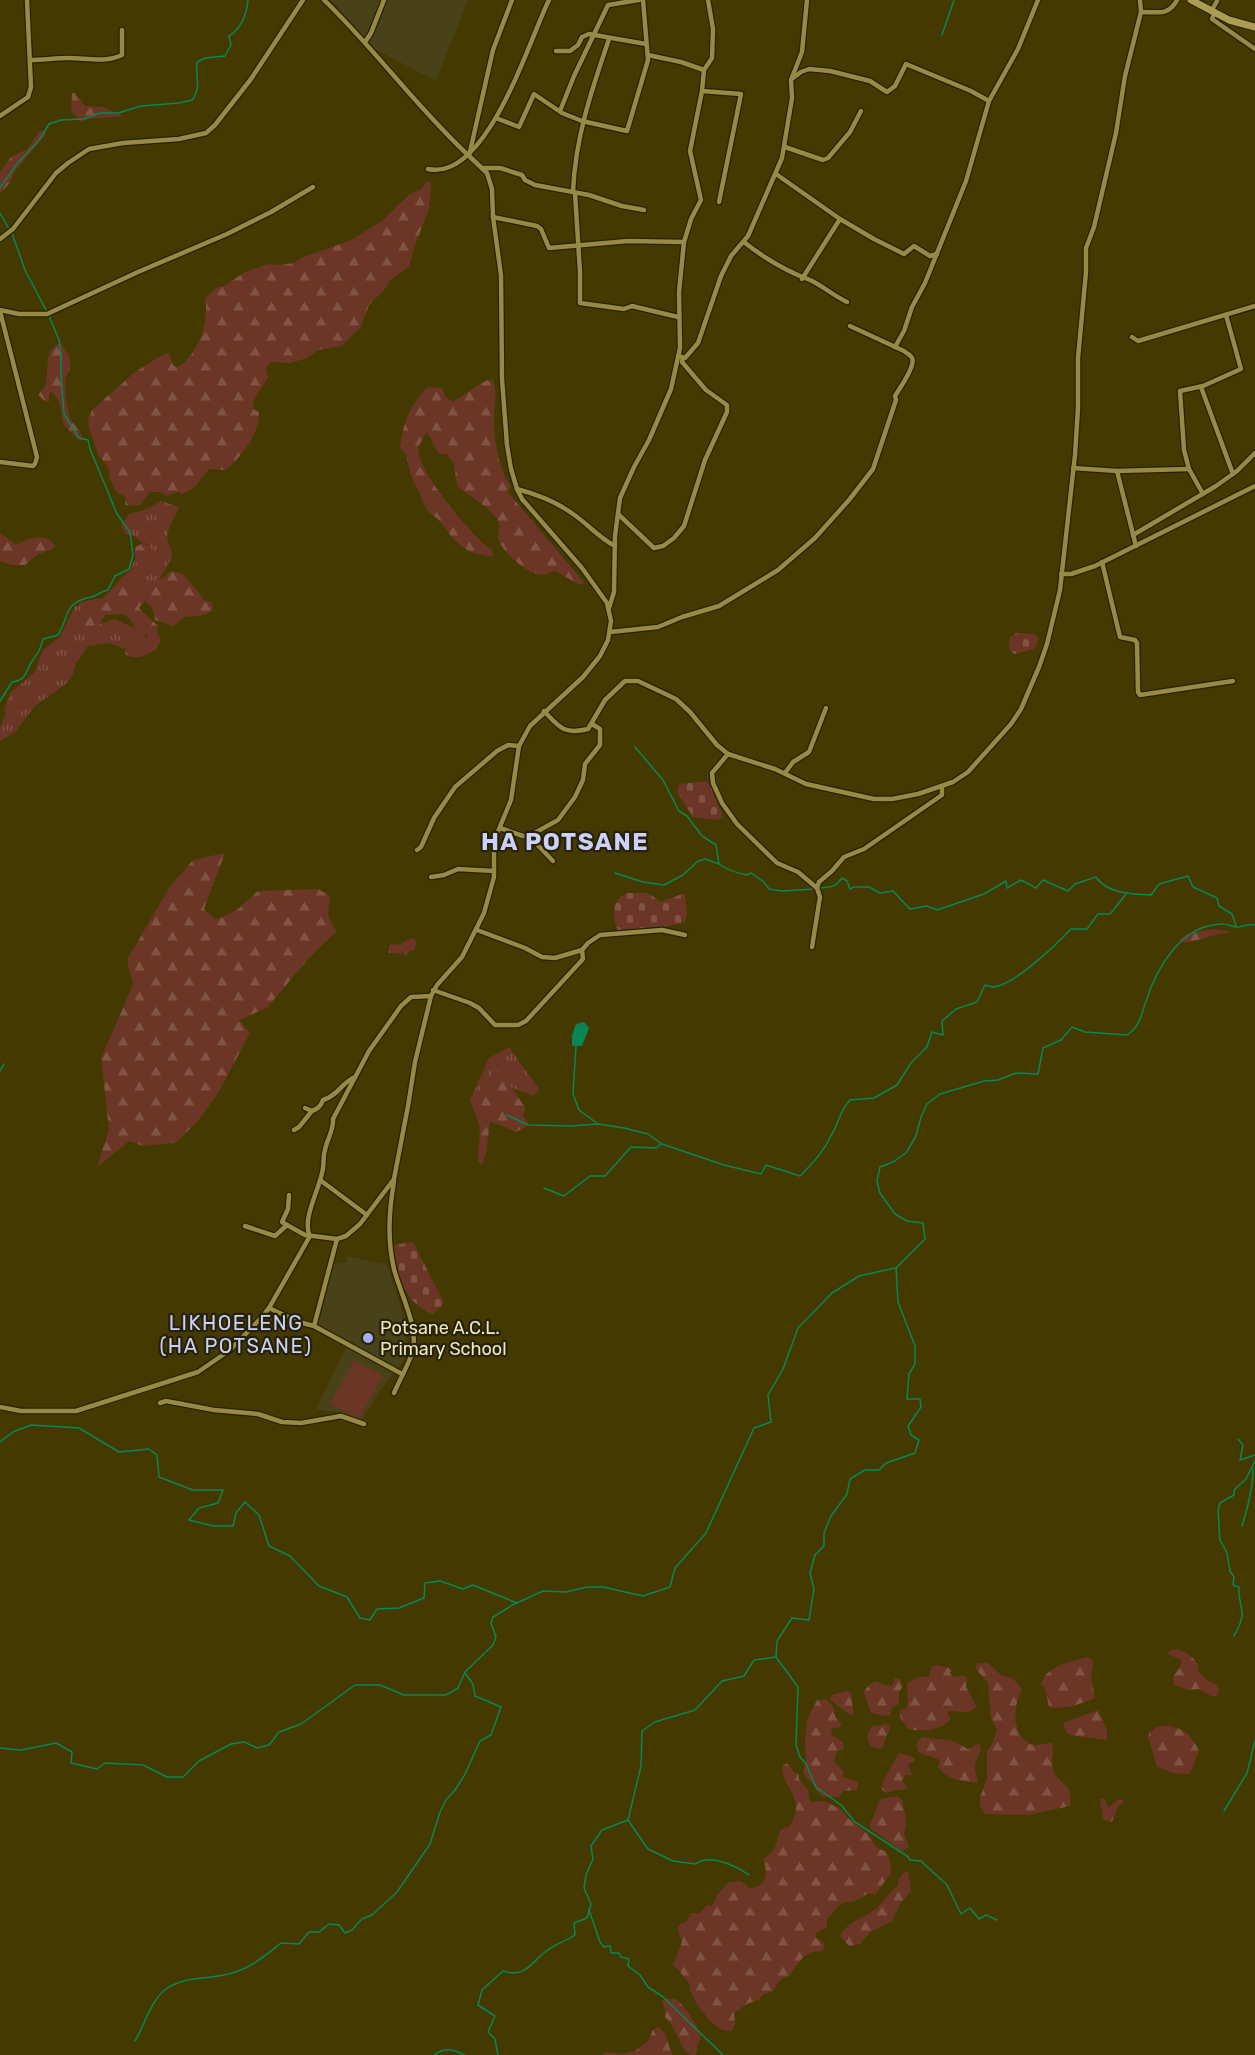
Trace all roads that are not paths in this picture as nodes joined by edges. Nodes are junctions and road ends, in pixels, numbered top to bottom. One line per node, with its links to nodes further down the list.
1 (27, 0): 26 (street)
2 (303, 0): 47 (street)
3 (324, 0): 21 (street)
4 (384, 0): 21 (street)
5 (512, 0): 37 (street)
6 (549, 0): 34 (street)
7 (641, 0): 19 (street); 22 (street)
8 (708, 0): 27 (street)
9 (807, 0): 28 (street)
10 (1038, 0): 30 (street)
11 (1140, 0): 15 (street)
12 (1177, 0): 15 (street)
13 (1191, 0): 16 (main road)
14 (1217, 1): 16 (street)
15 (1141, 12): 65 (street)
16 (1213, 13): 17 (main road); 23 (street)
17 (1255, 27)
18 (122, 30): 26 (street)
19 (594, 35): 20 (street); 24 (street); 31 (street)
20 (609, 39): 22 (street); 35 (street)
21 (365, 42): 37 (street)
22 (646, 44): 25 (street)
23 (1255, 50)
24 (556, 51)
25 (648, 55): 27 (street); 35 (street)
26 (30, 60): 33 (street)
27 (704, 70): 29 (street)
28 (791, 80): 30 (street); 36 (street)
29 (702, 91): 43 (street); 48 (street)
30 (989, 101): 51 (street)
31 (560, 111): 34 (street); 35 (street)
32 (861, 111): 36 (street)
33 (0, 116)
34 (496, 118): 37 (street)
35 (582, 121): 42 (street)
36 (785, 147): 40 (street)
37 (469, 156): 38 (street); 39 (street)
38 (482, 168): 42 (street); 45 (street)
39 (428, 169)
40 (776, 174): 46 (street); 49 (street)
41 (313, 187): 55 (street)
42 (574, 193): 44 (street); 50 (street)
43 (719, 202)
44 (644, 210)
45 (492, 217): 50 (street); 70 (street)
46 (840, 219): 51 (street); 52 (street)
47 (0, 239)
48 (684, 242): 50 (street); 57 (street)
49 (744, 242): 52 (street); 61 (street)
50 (578, 244): 57 (street)
51 (937, 254): 60 (street)
52 (802, 279): 53 (street)
53 (847, 302)
54 (1255, 306): 56 (street)
55 (0, 311): 64 (street)
56 (1226, 315): 59 (street); 62 (street)
57 (678, 317): 61 (street)
58 (850, 326): 60 (street)
59 (1132, 337)
60 (895, 347): 79 (street)
61 (681, 357): 72 (street); 72 (street)
62 (1201, 387): 66 (street); 68 (street)
63 (1255, 453): 68 (street)
64 (0, 462)
65 (1073, 468): 67 (street); 77 (street)
66 (1189, 469): 67 (street); 71 (street)
67 (1117, 471): 73 (street)
68 (1233, 474): 71 (street)
69 (1255, 486): 75 (street)
70 (517, 489): 74 (street); 78 (street)
71 (1203, 494): 73 (street)
72 (618, 514): 74 (street)
73 (1133, 535): 75 (street)
74 (615, 546): 78 (street)
75 (1136, 546): 76 (street)
76 (1102, 562): 77 (street); 80 (street)
77 (1061, 574): 87 (street)
78 (609, 608): 79 (street)
79 (610, 632): 82 (street)
80 (1233, 681)
81 (826, 708): 86 (street)
82 (544, 711): 83 (street); 84 (street)
83 (592, 724): 85 (street); 89 (street)
84 (519, 746): 88 (street); 90 (street)
85 (728, 754): 86 (street); 94 (street)
86 (785, 773): 87 (street)
87 (942, 787): 94 (street)
88 (500, 828): 89 (street); 92 (street)
89 (529, 836): 91 (street)
90 (417, 850)
91 (553, 861)
92 (494, 871): 93 (street); 95 (street)
93 (431, 877)
94 (816, 888): 97 (street)
95 (477, 930): 98 (street); 99 (street)
96 (685, 935): 98 (street)
97 (812, 947)
98 (582, 951): 99 (street)
99 (432, 993): 100 (street); 104 (street)
100 (355, 1077): 102 (street); 105 (street)
101 (305, 1108): 102 (street)
102 (312, 1111): 103 (street)
103 (294, 1130)
104 (394, 1179): 107 (street); 114 (street)
105 (320, 1180): 107 (street); 110 (street)
106 (289, 1195): 108 (street)
107 (367, 1215): 111 (street)
108 (287, 1225): 109 (street); 110 (street)
109 (245, 1226)
110 (310, 1236): 111 (street); 112 (street)
111 (337, 1239): 113 (street)
112 (269, 1308): 113 (street); 117 (street)
113 (314, 1326): 114 (street)
114 (402, 1374): 115 (street)
115 (394, 1393)
116 (160, 1403): 118 (street)
117 (0, 1407)
118 (364, 1424)

